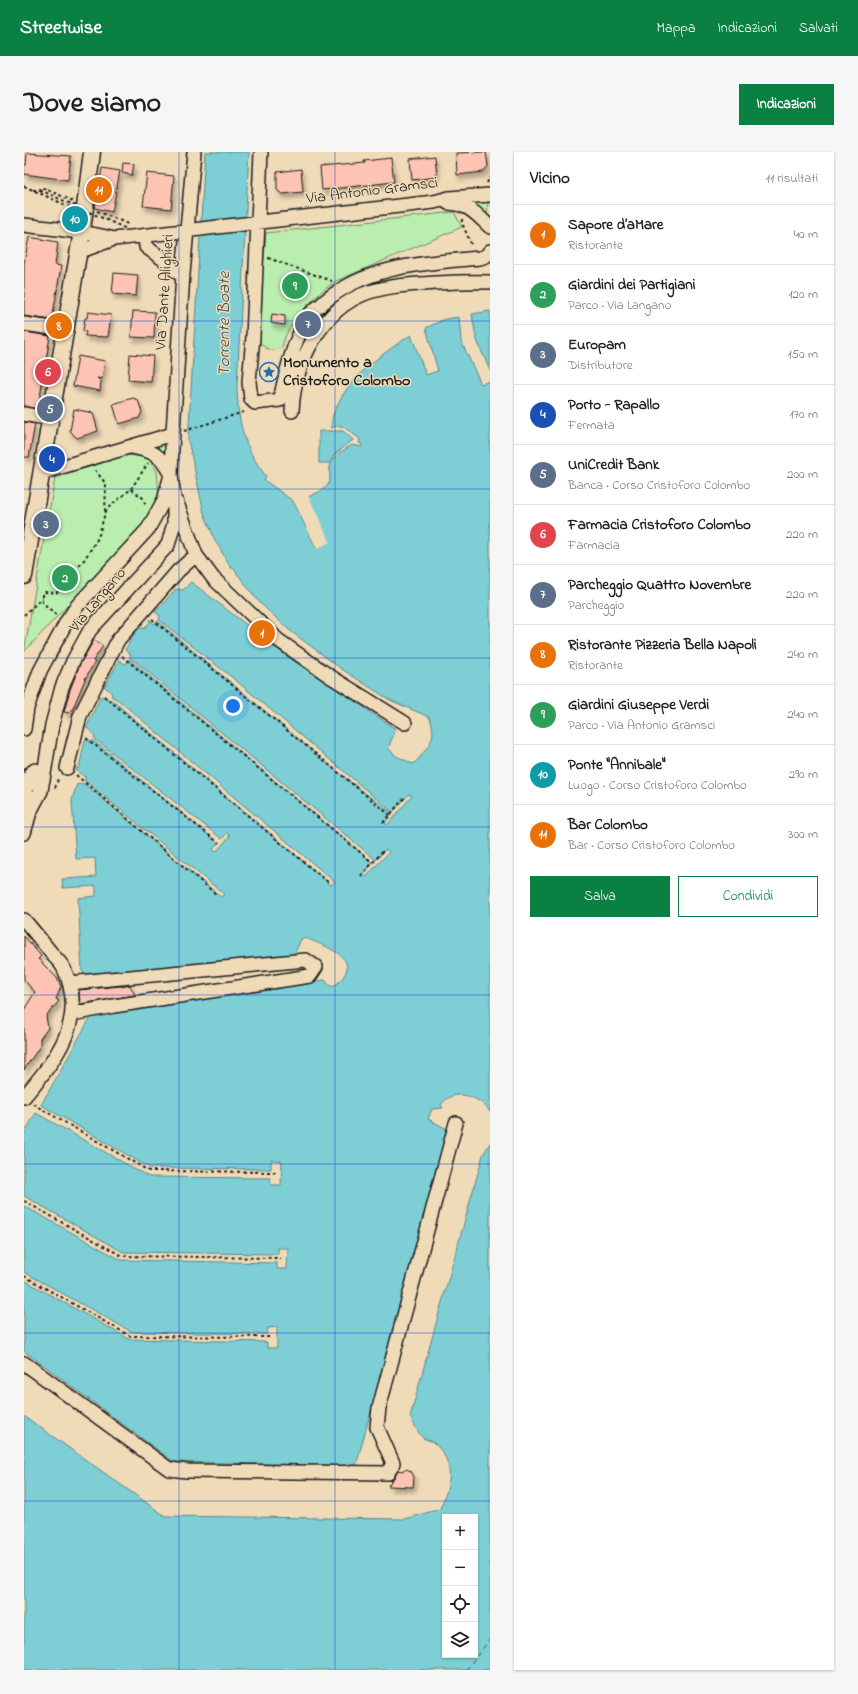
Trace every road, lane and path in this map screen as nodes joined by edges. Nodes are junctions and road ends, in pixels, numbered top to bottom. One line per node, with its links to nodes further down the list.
1 (92, 152): 9 (main road)
2 (194, 152): 14 (street, Via Dante Alighieri)
3 (261, 152): 10 (street)
4 (24, 186): 5 (path)
5 (33, 190): 6 (path); 9 (path)
6 (40, 190): 9 (path); 13 (path, bridge)
7 (490, 196): 8 (street, Via Antonio Gramsci)
8 (434, 202): 10 (street, Via Antonio Gramsci); 12 (street)
9 (83, 209): 13 (path); 15 (main road)
10 (254, 222): 14 (street, Via Antonio Gramsci); 19 (street)
11 (24, 225): 15 (street)
12 (490, 227)
13 (127, 229): 16 (path)
14 (192, 230): 16 (street, Via Antonio Gramsci); 21 (street, Via Dante Alighieri)
15 (82, 231): 17 (street); 20 (main road)
16 (145, 236): 17 (street, Via Antonio Gramsci); 21 (street)
17 (114, 239): 20 (street)
18 (490, 251): 23 (street)
19 (258, 254): 23 (path); 23 (street)
20 (78, 256): 25 (main road)
21 (183, 274): 31 (street, Via Dante Alighieri)
22 (490, 282): 27 (street)
23 (347, 287)
24 (24, 324): 25 (street)
25 (65, 330): 29 (main road)
26 (249, 410): 30 (path)
27 (292, 411)
28 (24, 414): 29 (street)
29 (50, 419): 34 (main road)
30 (187, 430)
31 (173, 434): 32 (street); 35 (street, Via Langano)
32 (131, 447): 33 (street); 35 (street)
33 (86, 460): 34 (street); 37 (path)
34 (41, 473): 39 (main road)
35 (171, 475): 36 (street, Via Langano); 38 (street, Via Langano)
36 (174, 495): 40 (street); 52 (street, Via Langano)
37 (105, 513): 38 (path); 42 (path)
38 (156, 514): 45 (street, Via Langano)
39 (26, 551): 41 (main road)
40 (196, 555): 48 (street); 51 (street)
41 (24, 576)
42 (42, 598): 43 (path); 45 (path)
43 (24, 615)
44 (150, 617): 55 (path)
45 (67, 621): 49 (street, Via Langano)
46 (122, 655): 60 (path)
47 (102, 694): 62 (path)
48 (405, 723)
49 (24, 729)
50 (84, 736): 58 (path)
51 (67, 768): 63 (path)
52 (33, 777): 54 (street); 54 (street, Via Langano)
53 (405, 797): 55 (path)
54 (30, 812): 57 (street, Via Langano)
55 (390, 815): 56 (path)
56 (383, 823)
57 (24, 832)
58 (219, 844)
59 (383, 851): 60 (path)
60 (372, 862): 61 (path)
61 (360, 876)
62 (329, 883)
63 (217, 895)
64 (24, 920): 65 (street)
65 (69, 983): 66 (street); 66 (street)
66 (72, 1014): 67 (street)
67 (27, 1100): 69 (path)
68 (456, 1123): 74 (street)
69 (276, 1172)
70 (24, 1201): 71 (path)
71 (281, 1258)
72 (24, 1276): 73 (path)
73 (271, 1337)
74 (24, 1363)

